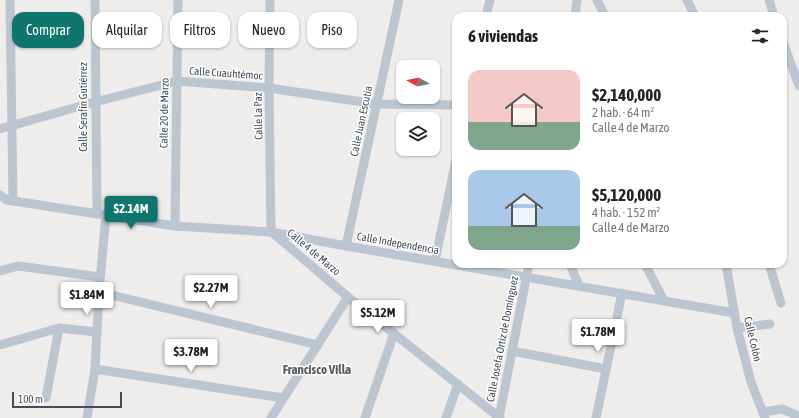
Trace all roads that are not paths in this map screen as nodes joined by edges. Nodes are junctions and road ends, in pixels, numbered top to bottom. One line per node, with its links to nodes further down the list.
1 (10, 0): 23 (street)
2 (95, 0): 20 (street, Calle Serafín Gutiérrez)
3 (178, 0): 17 (street, Calle 20 de Marzo)
4 (270, 0): 19 (street, Calle La Paz)
5 (399, 0): 21 (street, Calle Juan Escutia)
6 (490, 0): 11 (street)
7 (578, 0): 12 (street)
8 (597, 0): 13 (street)
9 (687, 0): 14 (street)
10 (769, 0): 15 (street)
11 (487, 12)
12 (576, 12)
13 (603, 12)
14 (694, 12)
15 (773, 12)
16 (787, 54): 18 (street)
17 (177, 81): 19 (street, Calle Cuauhtémoc); 20 (street, Calle Cuauhtémoc); 29 (street, Calle 20 de Marzo)
18 (798, 83)
19 (269, 88): 21 (street, Calle Cuauhtémoc); 30 (street, Calle La Paz)
20 (95, 102): 23 (street, Calle Cuauhtémoc); 28 (street, Calle Serafín Gutiérrez)
21 (376, 104): 22 (street, Calle Cuauhtémoc); 31 (street, Calle Juan Escutia)
22 (452, 105)
23 (11, 125): 24 (street, Calle Cuauhtémoc); 27 (street)
24 (0, 129)
25 (452, 179): 32 (street)
26 (0, 195): 27 (street, Calle 4 de Marzo)
27 (12, 201): 28 (street, Calle 4 de Marzo)
28 (101, 215): 29 (street, Calle 4 de Marzo); 41 (street, Calle Serafín Gutiérrez)
29 (175, 226): 30 (street, Calle 4 de Marzo)
30 (271, 232): 31 (street, Calle Independencia); 46 (street, Calle 4 de Marzo)
31 (346, 246): 32 (street, Calle Independencia)
32 (435, 262): 33 (street, Calle Independencia)
33 (452, 265)
34 (471, 268): 42 (street, Calle Independencia)
35 (528, 268): 42 (street, Calle Josefa Ortiz de Domínguez)
36 (572, 268): 43 (street)
37 (647, 268): 47 (street)
38 (727, 268): 49 (street, Calle Colón)
39 (770, 268): 48 (street)
40 (0, 271): 41 (street)
41 (100, 277): 44 (street, Calle Serafín Gutiérrez)
42 (526, 277): 43 (street, Calle Independencia); 57 (street, Calle Josefa Ortiz de Domínguez)
43 (579, 286): 45 (street, Calle Independencia)
44 (99, 292): 53 (street, Calle Serafín Gutiérrez); 56 (street)
45 (622, 293): 47 (street, Calle Independencia); 59 (street)
46 (348, 297): 54 (street, Calle 4 de Marzo); 56 (street)
47 (664, 300): 49 (street, Calle Independencia)
48 (781, 303)
49 (734, 312): 52 (street, Calle Colón)
50 (770, 324): 52 (street)
51 (59, 328): 53 (street); 55 (street); 61 (street)
52 (737, 328): 63 (street, Calle Colón)
53 (97, 332): 58 (street, Calle Serafín Gutiérrez)
54 (394, 333): 60 (street, Calle 4 de Marzo); 67 (street)
55 (0, 345)
56 (318, 345): 62 (street)
57 (512, 351): 59 (street); 69 (street, Calle Josefa Ortiz de Domínguez)
58 (95, 369): 62 (street); 65 (street, Calle Serafín Gutiérrez)
59 (606, 369): 70 (street)
60 (458, 384): 68 (street); 69 (street, Calle 4 de Marzo)
61 (46, 398)
62 (284, 398): 66 (street)
63 (764, 415): 64 (street)
64 (799, 416)
65 (86, 418)
66 (271, 418)
67 (365, 418)
68 (446, 418)
69 (500, 418)
70 (596, 418)

